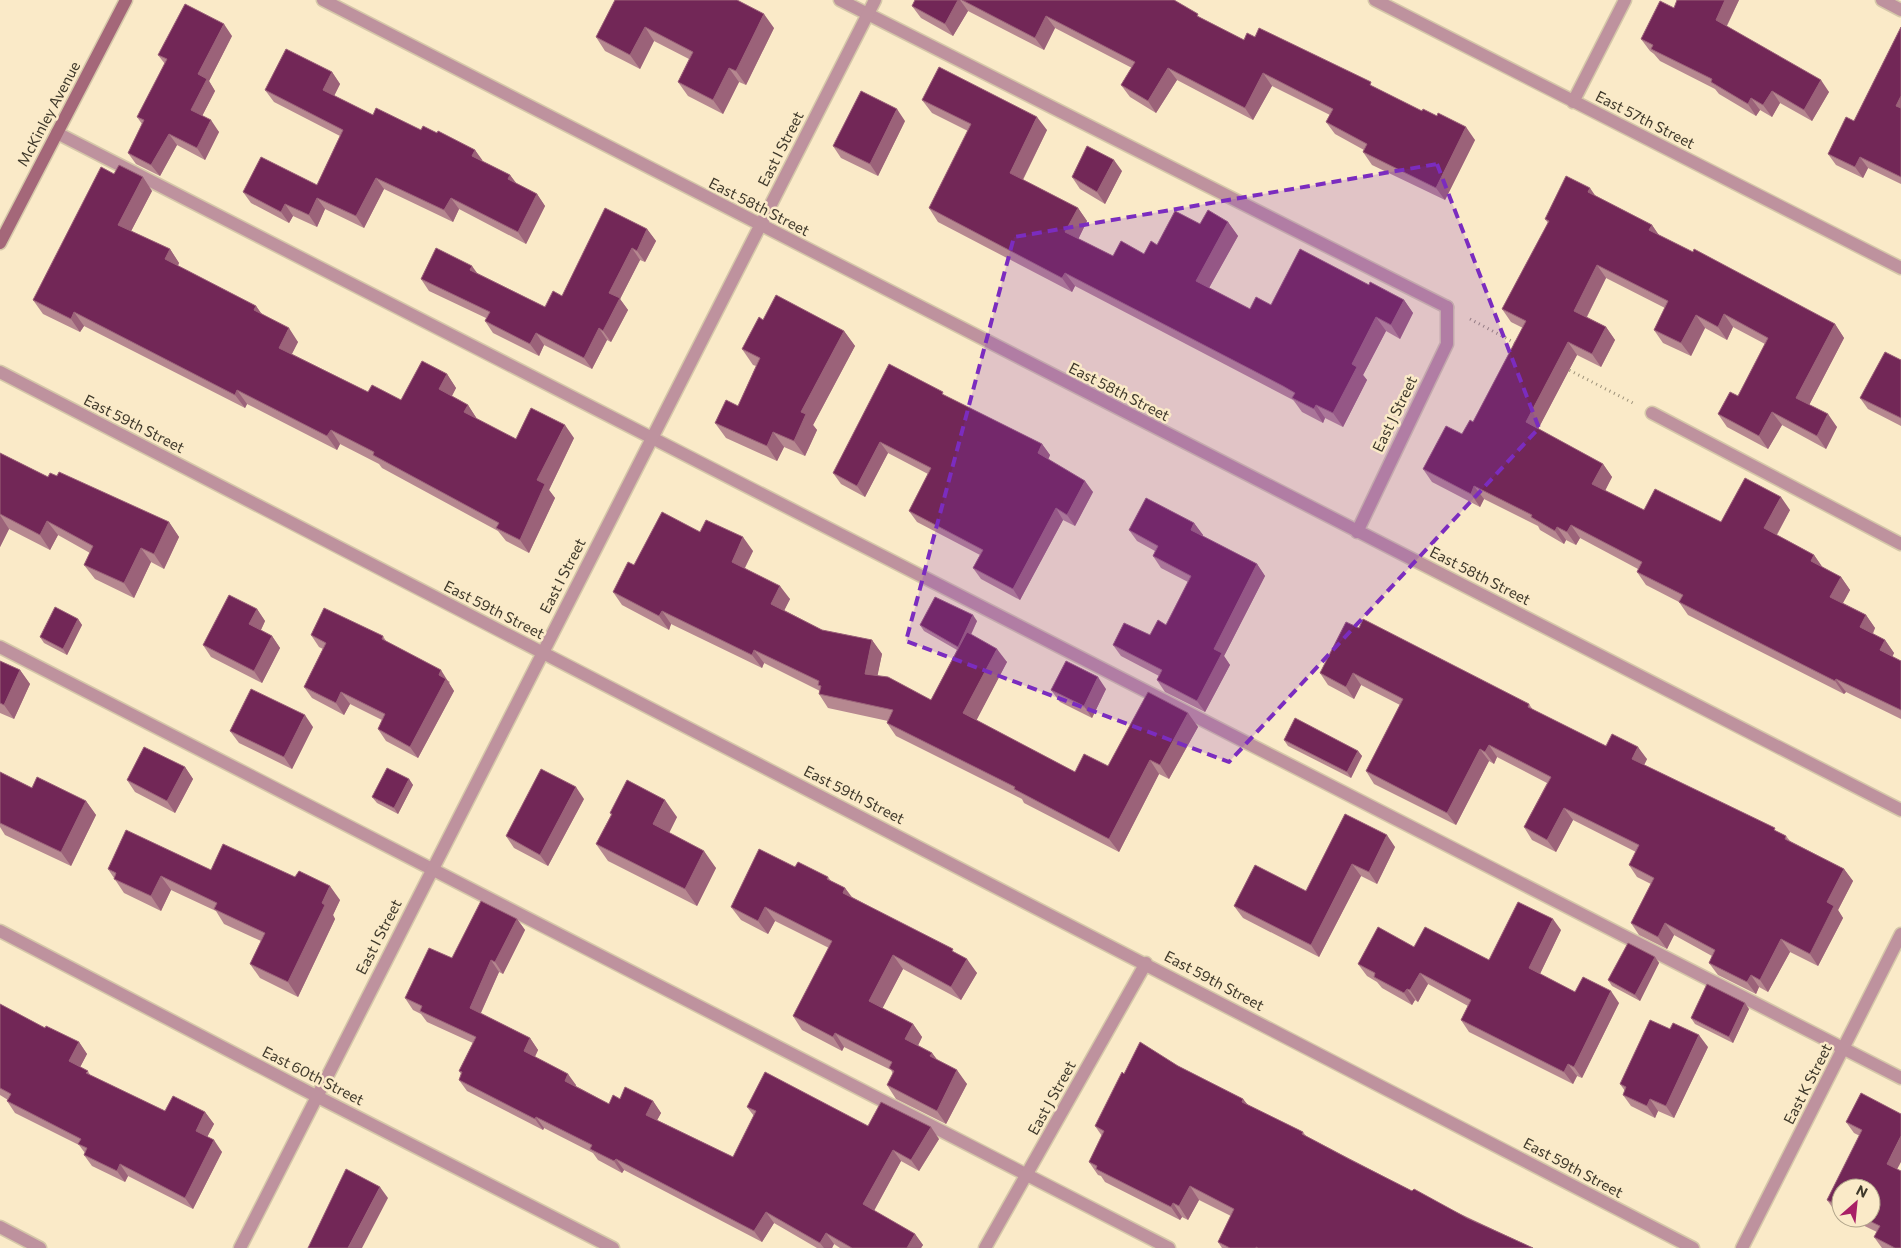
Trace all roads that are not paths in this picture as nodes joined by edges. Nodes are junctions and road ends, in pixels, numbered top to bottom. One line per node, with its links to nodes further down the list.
1 (126, 0): 11 (main road, McKinley Avenue)
2 (323, 0): 12 (street, East 58th Street)
3 (840, 0): 9 (street)
4 (875, 0): 9 (street, East I Street)
5 (1375, 0): 10 (street, East 57th Street)
6 (1625, 0): 10 (street)
7 (1882, 0): 8 (street)
8 (1901, 10)
9 (868, 14): 12 (street, East I Street); 18 (street, East J Street)
10 (1573, 102): 14 (street, East 57th Street)
11 (57, 133): 13 (main road, McKinley Avenue); 17 (street)
12 (760, 226): 17 (street, East I Street); 18 (street, East 58th Street)
13 (0, 243)
14 (1901, 268)
15 (0, 372): 21 (street, East 59th Street)
16 (1652, 413): 19 (street)
17 (652, 437): 21 (street, East I Street); 27 (street)
18 (1357, 532): 22 (street, East 58th Street)
19 (1901, 544)
20 (0, 647): 23 (street)
21 (541, 653): 23 (street, East I Street); 26 (street, East 59th Street)
22 (1901, 810)
23 (432, 869): 29 (street, East I Street); 30 (street)
24 (0, 931): 29 (street, East 60th Street)
25 (1901, 934): 27 (street, East K Street)
26 (1146, 963): 30 (street, East J Street); 37 (street, East 59th Street)
27 (1844, 1049): 28 (street); 38 (street, East K Street)
28 (1901, 1078)
29 (316, 1096): 33 (street, East I Street); 34 (street, East 60th Street)
30 (1027, 1174): 35 (street, East J Street); 36 (street)
31 (0, 1228): 32 (street)
32 (40, 1248)
33 (240, 1248)
34 (613, 1248)
35 (985, 1248)
36 (1169, 1248)
37 (1693, 1248)
38 (1742, 1248)

